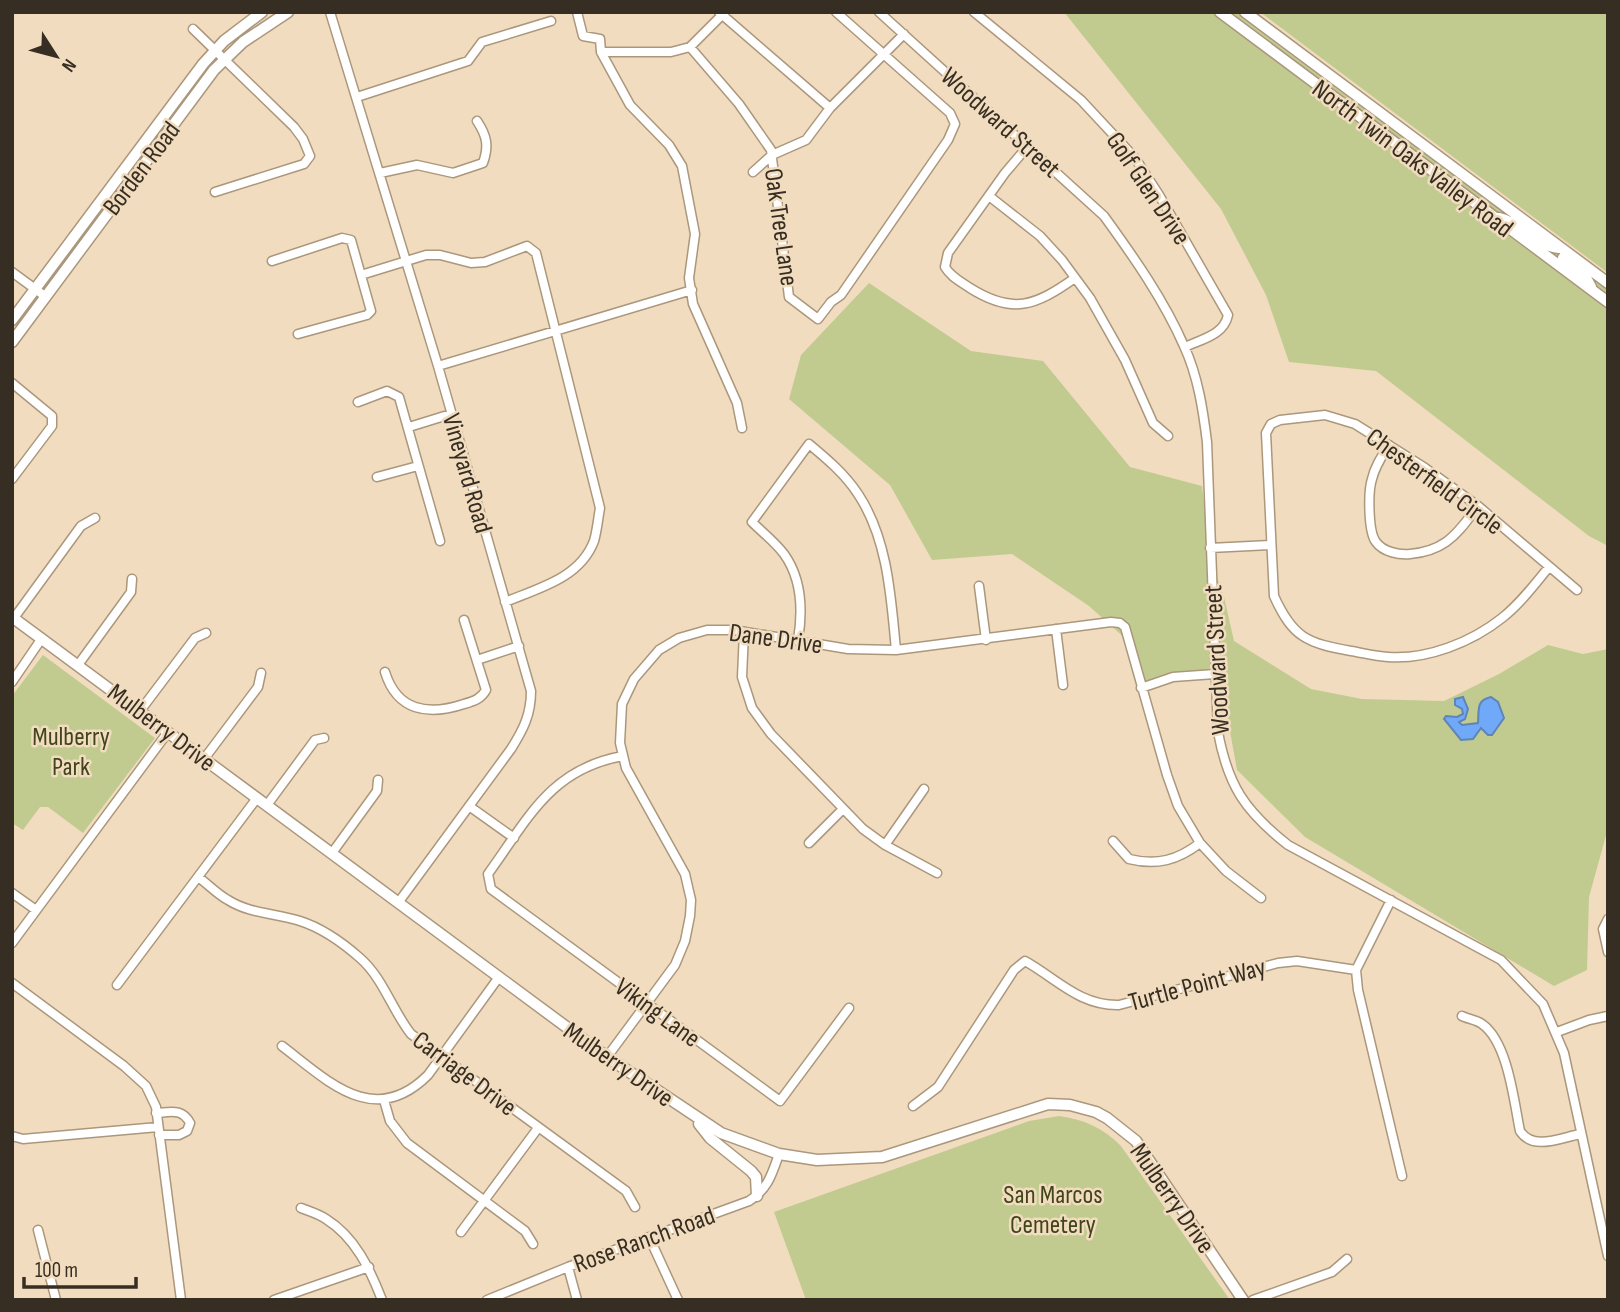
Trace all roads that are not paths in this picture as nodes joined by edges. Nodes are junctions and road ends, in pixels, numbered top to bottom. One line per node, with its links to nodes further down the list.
1 (262, 12): 15 (main road, Borden Road)
2 (288, 12): 18 (main road, Borden Road)
3 (330, 12): 19 (street, Vineyard Road)
4 (576, 12): 16 (street)
5 (836, 12): 17 (street)
6 (879, 12): 13 (street, Woodward Street)
7 (974, 12): 45 (street, Golf Glen Drive)
8 (1220, 12): 28 (main road, North Twin Oaks Valley Road)
9 (1245, 12): 29 (main road, North Twin Oaks Valley Road)
10 (722, 13): 14 (street); 20 (street)
11 (551, 21): 19 (street)
12 (193, 29): 15 (street)
13 (904, 34): 17 (street); 22 (street, Woodward Street)
14 (690, 47): 16 (street); 23 (street, Oak Tree Lane)
15 (216, 50): 18 (street); 36 (main road, Borden Road)
16 (601, 52): 37 (street)
17 (884, 54): 20 (street); 23 (street, Oak Tree Lane)
18 (225, 58): 26 (street); 39 (main road, Borden Road)
19 (357, 97): 25 (street, Vineyard Road)
20 (830, 107): 23 (street)
21 (477, 121): 25 (street)
22 (1028, 146): 27 (street); 45 (street, Woodward Street)
23 (772, 155): 24 (street)
24 (753, 172)
25 (380, 173): 30 (street, Vineyard Road)
26 (215, 192)
27 (989, 196): 34 (street); 34 (street)
28 (1493, 217): 29 (main road); 38 (main road, North Twin Oaks Valley Road)
29 (1559, 248): 35 (main road, North Twin Oaks Valley Road); 38 (main road)
30 (407, 260): 33 (street); 42 (street); 46 (street, Vineyard Road)
31 (272, 261): 33 (street)
32 (12, 272): 36 (street)
33 (361, 275): 43 (street)
34 (1075, 278): 52 (street)
35 (1608, 284)
36 (35, 289): 39 (street); 41 (main road, Borden Road)
37 (692, 290): 42 (street); 51 (street)
38 (1595, 292): 40 (main road, North Twin Oaks Valley Road)
39 (46, 297): 44 (main road, Borden Road)
40 (1608, 302)
41 (12, 320)
42 (554, 331): 46 (street); 66 (street)
43 (298, 334)
44 (12, 342)
45 (1185, 347): 61 (street, Woodward Street)
46 (439, 366): 49 (street, Vineyard Road)
47 (12, 383): 56 (street)
48 (358, 402): 50 (street)
49 (452, 414): 50 (street); 66 (street, Vineyard Road)
50 (409, 427): 54 (street)
51 (742, 428)
52 (1168, 436)
53 (1389, 445): 57 (street, Chesterfield Circle); 57 (street); 60 (street, Chesterfield Circle)
54 (418, 466): 55 (street); 59 (street)
55 (377, 477)
56 (12, 480)
57 (1478, 506): 62 (street, Chesterfield Circle)
58 (95, 518): 67 (street)
59 (440, 541)
60 (1270, 545): 61 (street); 62 (street, Chesterfield Circle)
61 (1210, 548): 81 (street, Woodward Street)
62 (1549, 567): 65 (street, Chesterfield Circle)
63 (132, 579): 78 (street)
64 (979, 586): 74 (street)
65 (1577, 590)
66 (505, 602): 75 (street, Vineyard Road)
67 (13, 617): 72 (main road, Mulberry Drive)
68 (464, 620): 77 (street)
69 (1056, 629): 74 (street, Dane Drive); 83 (street); 84 (street, Dane Drive)
70 (744, 632): 73 (street, Dane Drive); 88 (street, Dane Drive); 95 (street)
71 (206, 633): 85 (street)
72 (42, 638): 78 (main road, Mulberry Drive); 82 (street)
73 (798, 640): 76 (street, Dane Drive); 76 (street)
74 (986, 640): 76 (street, Dane Drive)
75 (519, 646): 77 (street); 94 (street, Vineyard Road)
76 (896, 650)
77 (477, 660): 79 (street)
78 (78, 665): 85 (main road, Mulberry Drive)
79 (385, 672)
80 (261, 673): 89 (street)
81 (1215, 674): 84 (street); 106 (street, Woodward Street)
82 (12, 682)
83 (1063, 685)
84 (1141, 688): 99 (street)
85 (140, 711): 86 (main road, Mulberry Drive)
86 (168, 732): 89 (main road, Mulberry Drive); 108 (street)
87 (324, 738): 93 (street)
88 (623, 756): 96 (street, Viking Lane); 116 (street, Dane Drive)
89 (204, 758): 92 (main road, Mulberry Drive)
90 (378, 780): 101 (street)
91 (924, 789): 100 (street)
92 (257, 797): 93 (main road, Mulberry Drive); 103 (street)
93 (267, 805): 101 (main road, Mulberry Drive)
94 (469, 806): 96 (street); 107 (street, Vineyard Road)
95 (843, 809): 98 (street); 100 (street)
96 (514, 838): 116 (street, Viking Lane)
97 (1114, 841): 99 (street)
98 (809, 843)
99 (1200, 843): 105 (street)
100 (885, 845): 102 (street)
101 (332, 853): 107 (main road, Mulberry Drive)
102 (937, 873)
103 (198, 877): 115 (street); 122 (street, Carriage Drive)
104 (12, 893): 108 (street)
105 (1261, 898)
106 (1391, 900): 112 (street); 120 (street, Woodward Street)
107 (398, 903): 113 (main road, Mulberry Drive)
108 (36, 911): 110 (street)
109 (1608, 919): 111 (street)
110 (12, 943)
111 (1608, 952)
112 (1356, 970): 125 (street, Turtle Point Way); 133 (street)
113 (499, 977): 122 (street); 123 (main road, Mulberry Drive)
114 (12, 983): 126 (street)
115 (117, 985)
116 (646, 1003): 117 (street, Viking Lane); 123 (street, Dane Drive)
117 (849, 1008)
118 (1462, 1016): 130 (street)
119 (1608, 1016): 120 (street)
120 (1557, 1032): 130 (street, Woodward Street)
121 (282, 1046): 124 (street)
122 (441, 1056): 124 (street); 128 (street, Carriage Drive)
123 (607, 1057): 127 (main road, Mulberry Drive)
124 (384, 1100): 135 (street)
125 (913, 1106)
126 (156, 1113): 129 (street); 129 (street)
127 (695, 1118): 132 (main road, Mulberry Drive); 134 (main road)
128 (538, 1128): 135 (street); 136 (street, Carriage Drive)
129 (159, 1131): 131 (street); 147 (street)
130 (1580, 1134): 142 (street, Woodward Street)
131 (12, 1136)
132 (779, 1154): 134 (street); 153 (main road, Mulberry Drive)
133 (1402, 1176)
134 (757, 1196): 140 (street, Rose Ranch Road)
135 (484, 1200): 139 (street); 141 (street)
136 (635, 1207)
137 (301, 1208): 144 (street)
138 (38, 1230): 146 (street)
139 (461, 1232)
140 (649, 1237): 145 (street, Rose Ranch Road); 152 (street)
141 (533, 1244)
142 (1608, 1256)
143 (1347, 1259): 154 (street)
144 (369, 1266): 148 (street); 149 (street)
145 (568, 1267): 150 (street, Rose Ranch Road); 151 (street)
146 (56, 1300)
147 (181, 1300)
148 (274, 1300)
149 (382, 1300)
150 (486, 1300)
151 (577, 1300)
152 (678, 1300)
153 (1243, 1300)
154 (1253, 1300)

